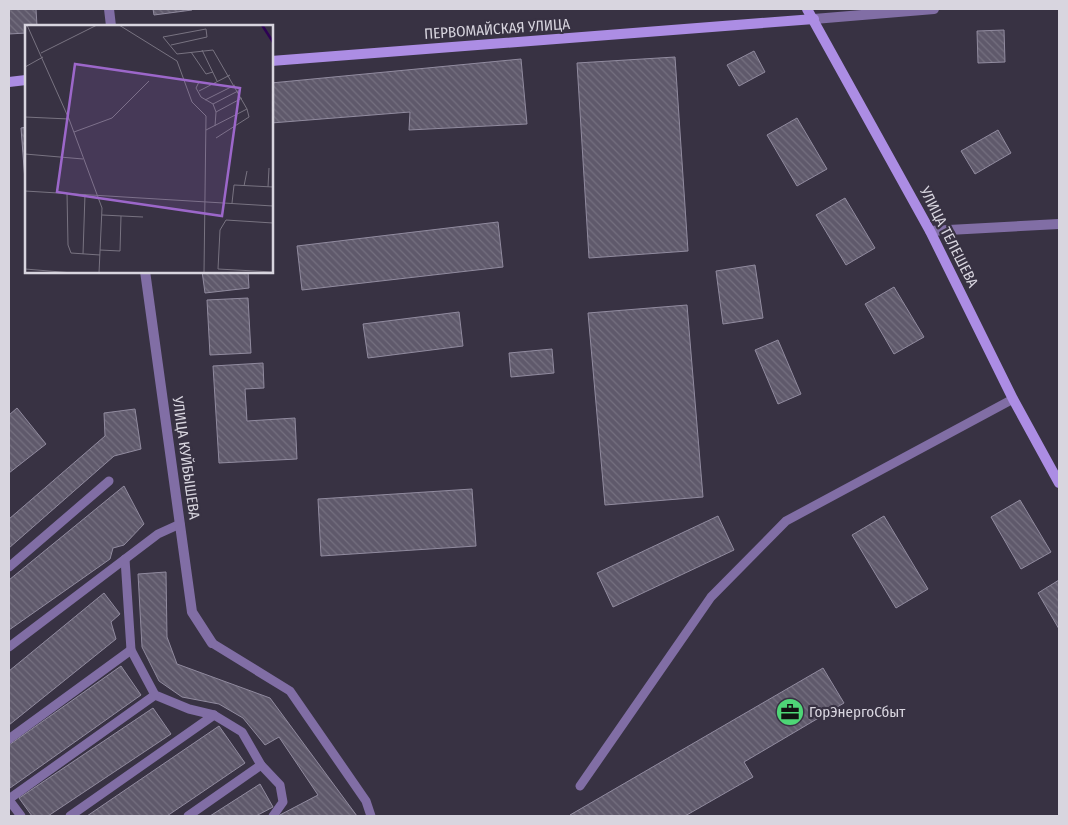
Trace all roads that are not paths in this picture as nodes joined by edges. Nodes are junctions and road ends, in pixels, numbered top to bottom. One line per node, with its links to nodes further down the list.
1 (109, 9): 6 (street)
2 (807, 9): 5 (street, УЛИЦА ТЕЛЕШЕВА)
3 (934, 9): 4 (street, ПЕРВОМАЙСКАЯ УЛИЦА)
4 (884, 11): 5 (street, ПЕРВОМАЙСКАЯ УЛИЦА)
5 (814, 19): 7 (street, ПЕРВОМАЙСКАЯ УЛИЦА); 11 (street, УЛИЦА ТЕЛЕШЕВА)
6 (111, 25)
7 (272, 61)
8 (25, 80): 9 (street)
9 (9, 82)
10 (1059, 224): 11 (street)
11 (930, 231): 13 (street, УЛИЦА ТЕЛЕШЕВА)
12 (145, 272): 17 (street, УЛИЦА КУЙБЫШЕВА)
13 (1013, 399): 14 (street, УЛИЦА ТЕЛЕШЕВА); 27 (lane)
14 (1056, 471): 16 (street, УЛИЦА ТЕЛЕШЕВА)
15 (109, 482): 19 (lane)
16 (1059, 482)
17 (180, 524): 18 (lane); 20 (street, УЛИЦА КУЙБЫШЕВА)
18 (125, 559): 21 (lane); 22 (lane)
19 (9, 567)
20 (212, 643): 33 (lane)
21 (9, 647)
22 (130, 650): 23 (lane); 25 (lane)
23 (156, 696): 24 (lane); 28 (lane)
24 (214, 715): 26 (lane); 30 (lane)
25 (9, 739)
26 (260, 765): 31 (lane); 32 (lane)
27 (580, 786)
28 (9, 799): 29 (lane)
29 (21, 816)
30 (70, 816)
31 (188, 816)
32 (273, 816)
33 (372, 816)

